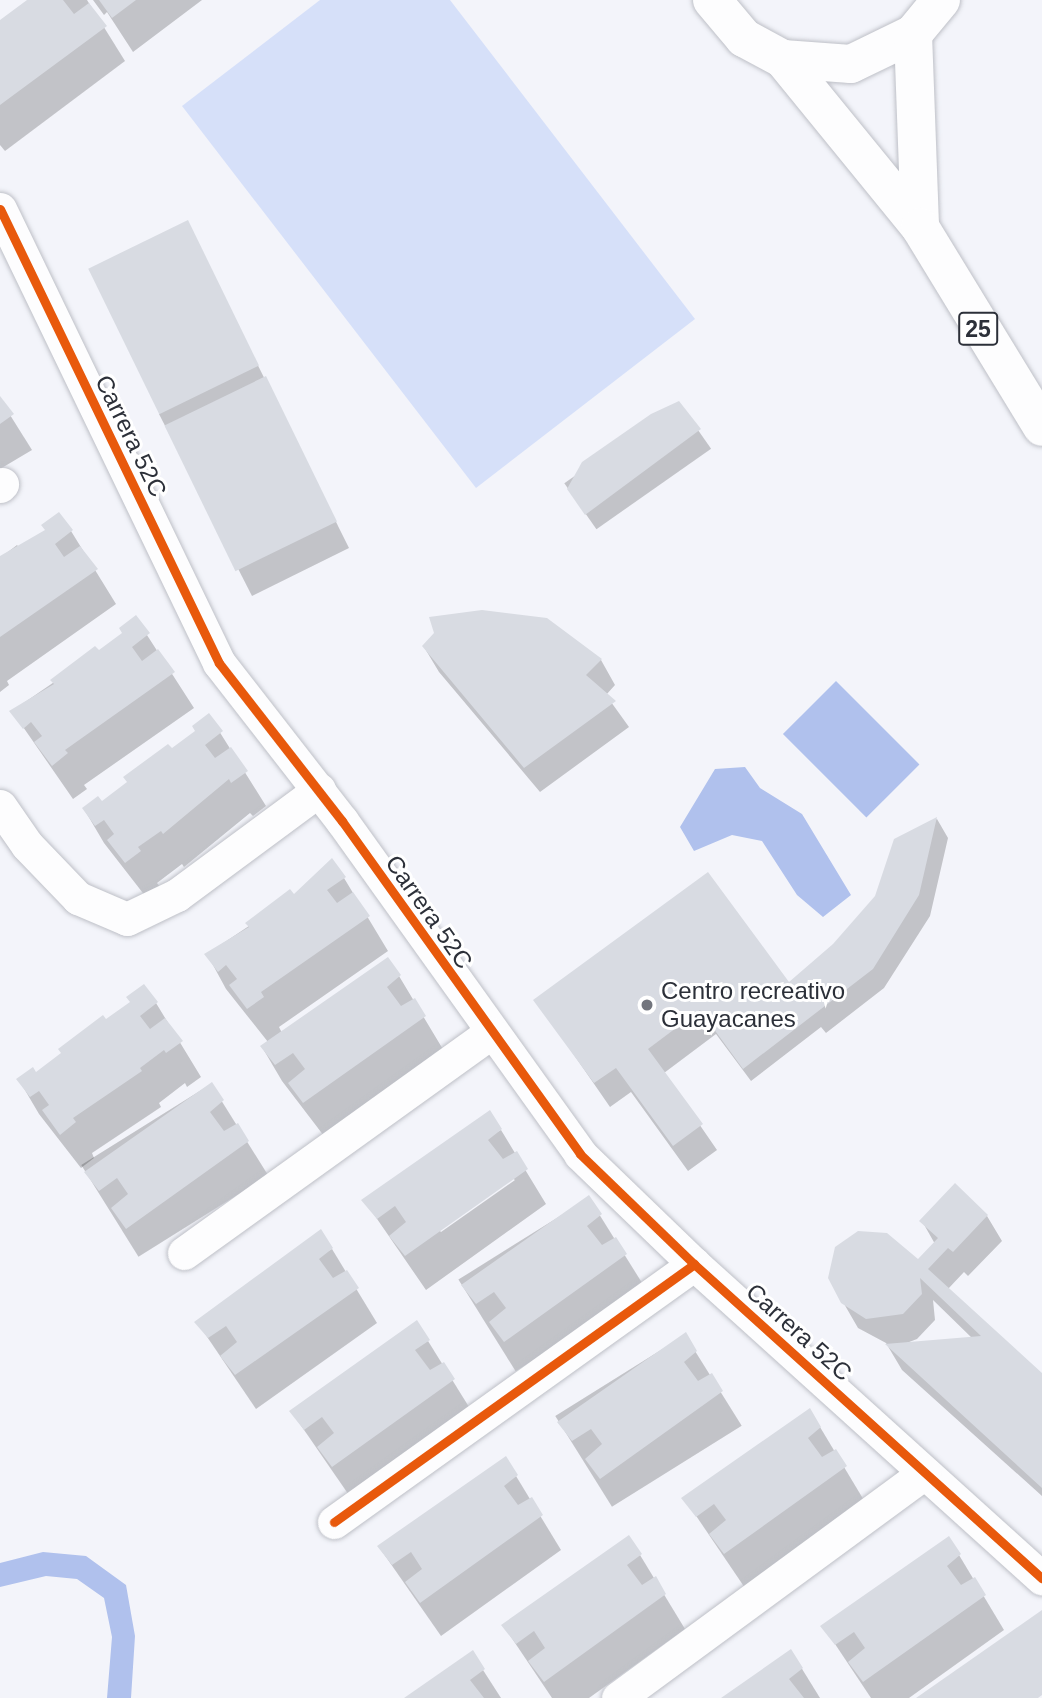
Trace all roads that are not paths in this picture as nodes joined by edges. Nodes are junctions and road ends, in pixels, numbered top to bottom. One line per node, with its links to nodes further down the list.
1 (712, 0): 4 (highway)
2 (940, 0): 3 (highway)
3 (913, 34): 4 (highway); 6 (highway, 25)
4 (783, 60): 6 (highway, 25)
5 (0, 209): 8 (street, Carrera 52C)
6 (920, 227): 7 (highway, 25)
7 (1042, 427)
8 (318, 790): 9 (street); 10 (street, Carrera 52C)
9 (0, 806)
10 (490, 1033): 11 (street); 12 (street, Carrera 52C)
11 (184, 1253)
12 (694, 1264): 13 (street, Carrera 52C); 14 (street)
13 (924, 1473): 15 (street, Carrera 52C); 16 (street)
14 (334, 1522)
15 (1042, 1578)
16 (618, 1698)

